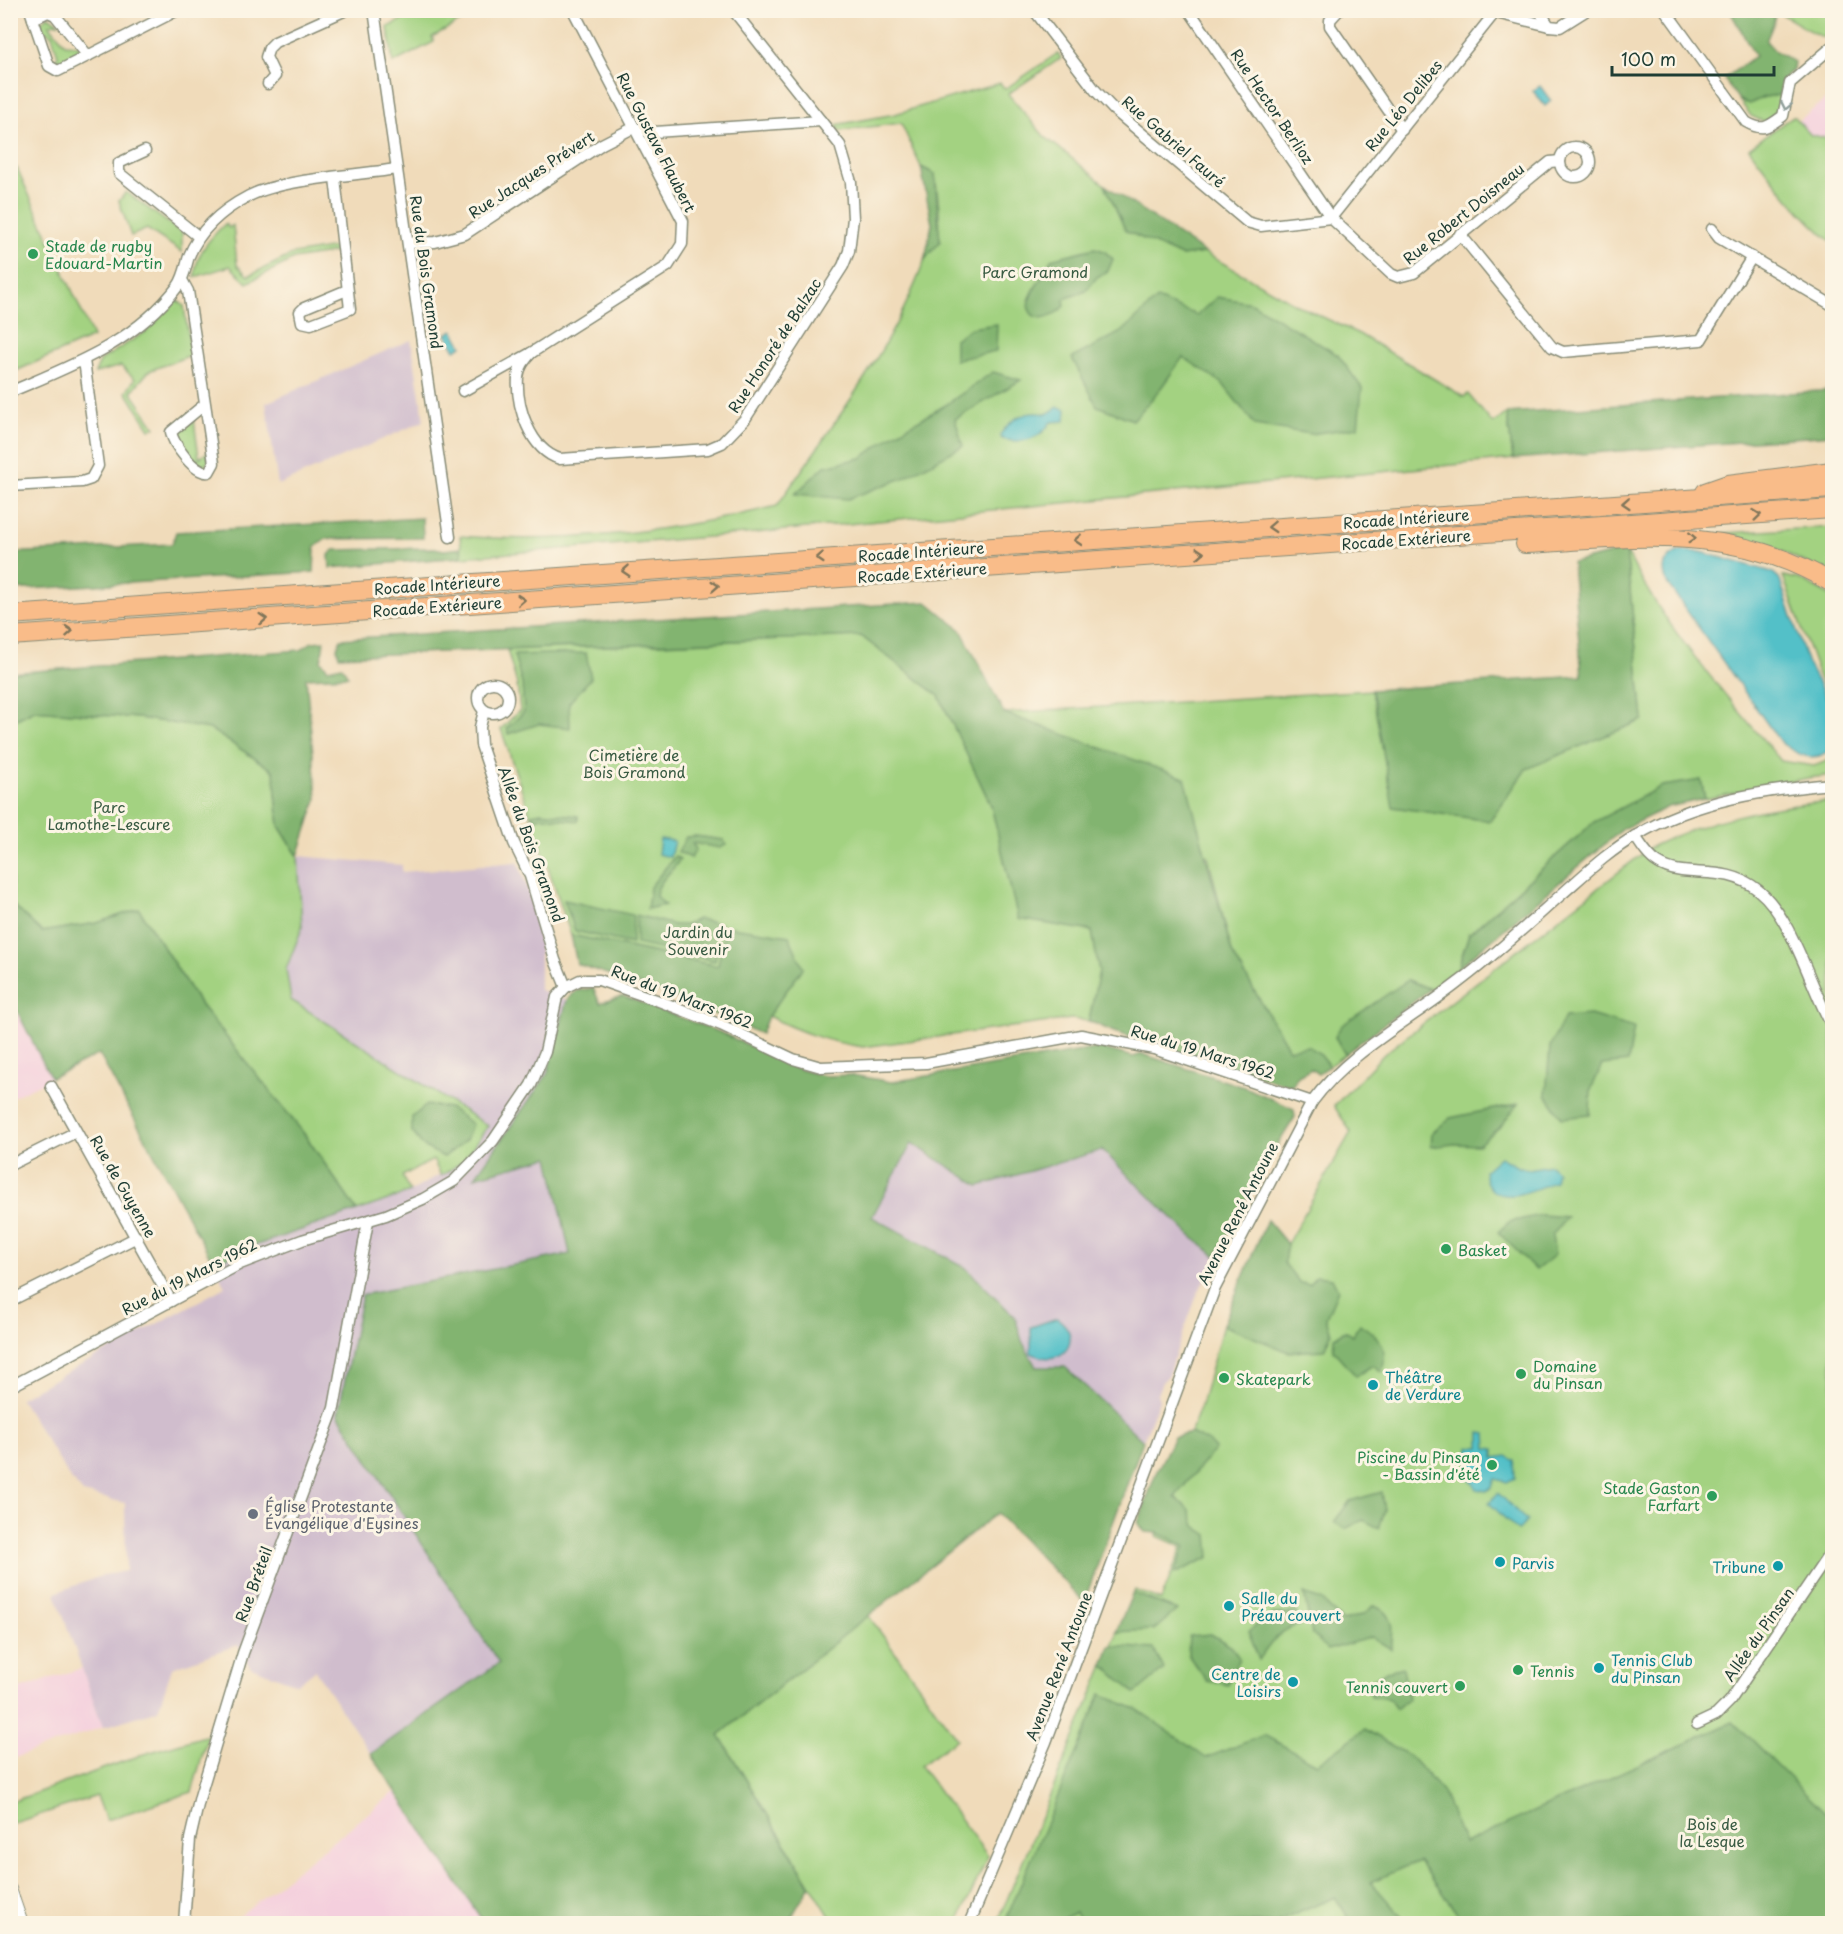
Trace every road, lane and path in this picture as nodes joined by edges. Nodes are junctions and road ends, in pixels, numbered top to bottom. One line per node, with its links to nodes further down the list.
1 (178, 10): 16 (street)
2 (346, 10): 17 (street)
3 (374, 10): 23 (street, Rue du Bois Gramond)
4 (573, 10): 19 (street, Rue Gustave Flaubert)
5 (733, 10): 18 (street, Rue Honoré de Balzac)
6 (1034, 10): 25 (street, Rue Gabriel Fauré)
7 (1190, 10): 25 (street, Rue Hector Berlioz)
8 (1339, 10): 20 (street)
9 (1539, 10): 14 (street)
10 (1587, 10): 14 (street)
11 (1665, 10): 15 (street, one-way to 11)
12 (1497, 12): 14 (street); 20 (street, Rue Léo Delibes)
13 (31, 15): 16 (street); 16 (street)
14 (1549, 26)
15 (1833, 47)
16 (88, 56)
17 (268, 84)
18 (821, 121): 19 (street); 34 (street, Rue Honoré de Balzac)
19 (633, 128): 29 (street, Rue Jacques Prévert); 34 (street, Rue Gustave Flaubert)
20 (1402, 130): 25 (street, Rue Léo Delibes)
21 (145, 151): 28 (street)
22 (1560, 161): 27 (street, Rue Robert Doisneau)
23 (397, 169): 24 (street); 29 (street, Rue du Bois Gramond)
24 (335, 178): 28 (street); 32 (street)
25 (1331, 218): 27 (street, Rue Robert Doisneau)
26 (1712, 229): 30 (street)
27 (1460, 234): 30 (street)
28 (199, 237): 31 (street)
29 (408, 243): 45 (street, Rue du Bois Gramond)
30 (1752, 257): 33 (street)
31 (182, 280): 35 (street); 38 (street)
32 (348, 290): 32 (street)
33 (1833, 305)
34 (531, 352): 36 (street, Rue Gustave Flaubert)
35 (84, 360): 37 (street); 40 (street)
36 (463, 391)
37 (10, 392)
38 (206, 404): 38 (street)
39 (1833, 471): 42 (highway)
40 (10, 486)
41 (1833, 489): 42 (highway, Rocade Intérieure)
42 (1685, 499): 47 (highway, Rocade Intérieure, one-way to 47)
43 (1833, 509): 44 (highway, Rocade Extérieure, one-way to 43)
44 (1489, 533): 46 (highway, one-way to 46); 48 (highway, Rocade Extérieure, one-way to 44)
45 (450, 537)
46 (1833, 583)
47 (10, 615)
48 (10, 636)
49 (484, 711): 52 (street, Allée du Bois Gramond)
50 (1833, 784): 51 (street, Avenue René Antoune)
51 (1635, 836): 53 (street); 55 (street, Avenue René Antoune)
52 (566, 987): 55 (street, Rue du 19 Mars 1962); 58 (street, Rue du 19 Mars 1962)
53 (1833, 1026)
54 (51, 1086): 56 (street, Rue de Guyenne)
55 (1312, 1102): 68 (street, Avenue René Antoune)
56 (76, 1132): 57 (street); 59 (street, Rue de Guyenne)
57 (10, 1165)
58 (368, 1221): 61 (street, Rue du 19 Mars 1962); 67 (street, Rue Bréteil)
59 (137, 1237): 60 (street); 61 (street, Rue de Guyenne)
60 (10, 1301)
61 (171, 1301): 62 (street, Rue du 19 Mars 1962)
62 (10, 1387)
63 (1833, 1550): 64 (street, Allée du Pinsan)
64 (1697, 1724)
65 (10, 1889): 66 (street)
66 (22, 1923)
67 (184, 1923)
68 (969, 1923)

